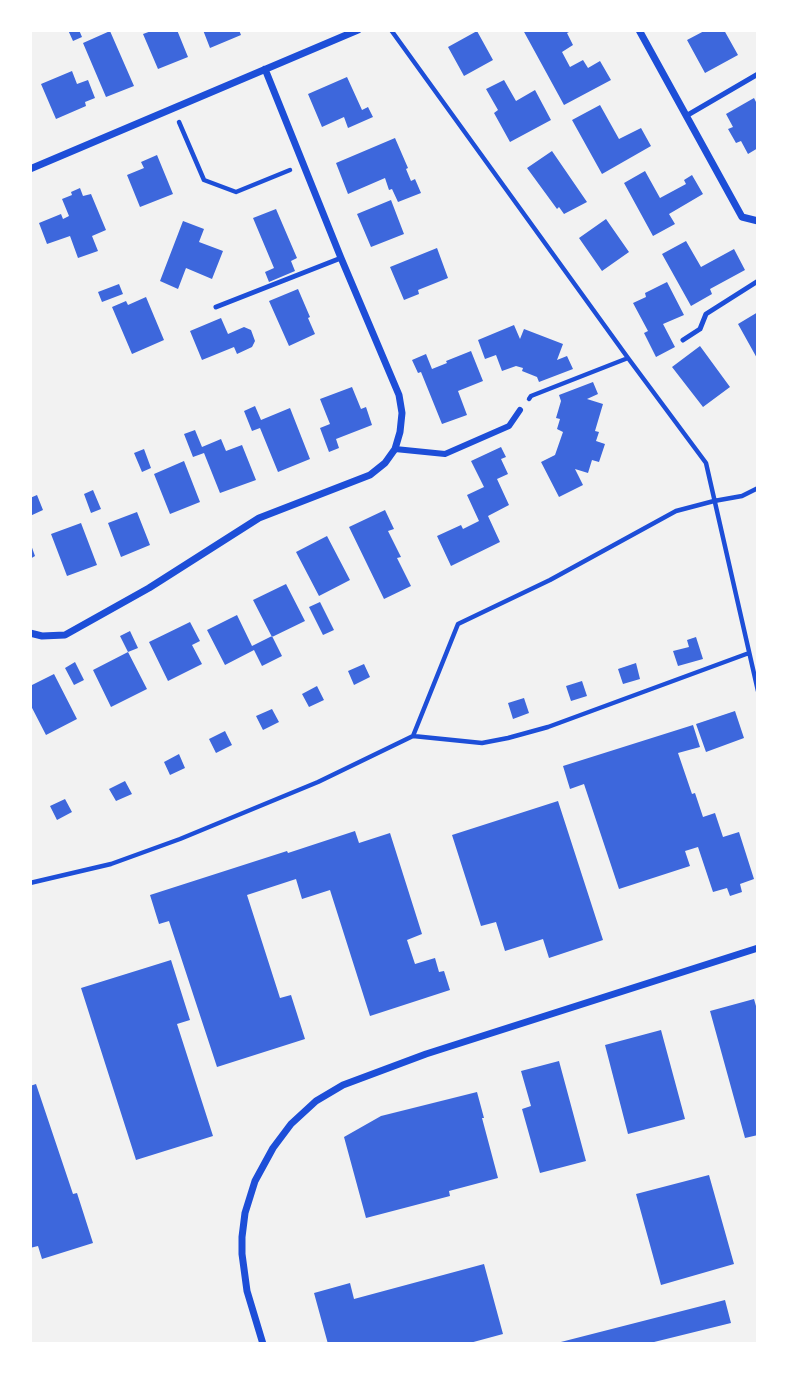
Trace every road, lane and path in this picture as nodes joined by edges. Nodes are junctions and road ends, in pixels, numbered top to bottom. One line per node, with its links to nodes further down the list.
1 (358, 30): 4 (street)
2 (391, 30): 15 (path)
3 (639, 30): 7 (street)
4 (265, 69): 6 (street); 8 (street)
5 (758, 74): 7 (lane)
6 (173, 108): 8 (path); 9 (street)
7 (686, 116): 10 (street)
8 (304, 164): 11 (street)
9 (30, 169)
10 (758, 221)
11 (341, 258): 13 (lane); 17 (street)
12 (758, 281): 14 (lane)
13 (216, 307)
14 (683, 340)
15 (628, 358): 16 (path); 19 (path)
16 (520, 410): 17 (street)
17 (395, 449): 20 (street)
18 (758, 488): 19 (path)
19 (715, 501): 21 (path); 23 (path)
20 (30, 633)
21 (749, 653): 22 (path); 23 (path)
22 (758, 691)
23 (413, 736): 24 (path)
24 (30, 883)
25 (758, 948): 26 (street)
26 (263, 1344)

